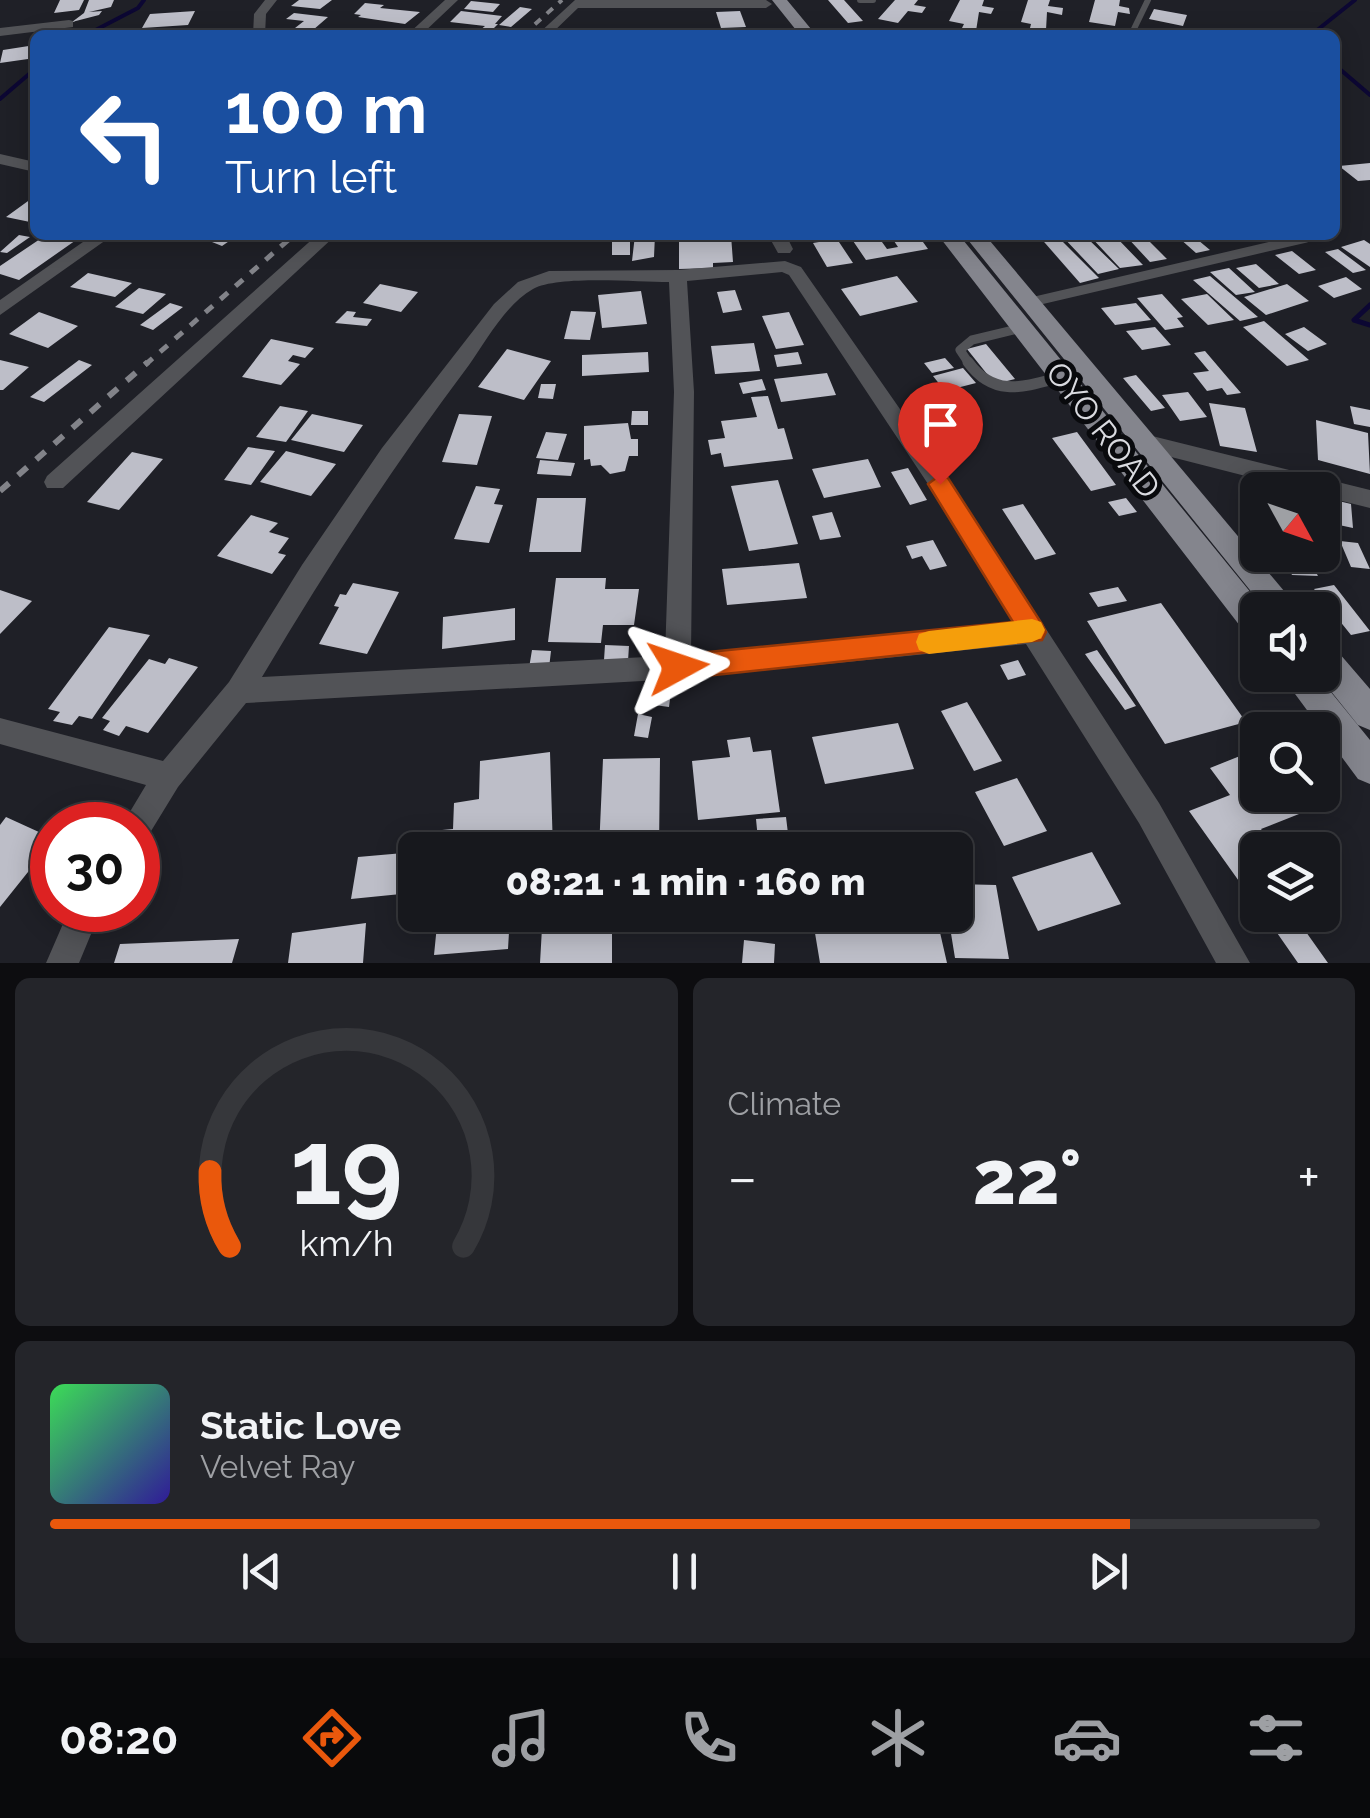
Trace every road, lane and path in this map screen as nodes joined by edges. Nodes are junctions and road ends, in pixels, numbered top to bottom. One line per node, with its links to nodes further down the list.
1 (271, 0): 11 (street)
2 (452, 0): 12 (street)
3 (720, 0): 4 (lane)
4 (742, 0)
5 (860, 0): 6 (lane)
6 (873, 0)
7 (1148, 0): 16 (lane)
8 (769, 1): 9 (street); 14 (main road); 15 (main road)
9 (636, 2): 13 (street)
10 (69, 24): 17 (street)
11 (258, 30)
12 (419, 30)
13 (548, 30)
14 (787, 30)
15 (802, 30)
16 (1134, 30)
17 (0, 32)
18 (0, 159): 19 (street)
19 (30, 167)
20 (97, 240): 26 (street)
21 (322, 240): 30 (street)
22 (953, 240): 27 (main road, OYO ROAD)
23 (977, 240): 27 (main road, OYO ROAD)
24 (1299, 240): 27 (lane)
25 (678, 276): 34 (street); 35 (street); 37 (street)
26 (0, 309)
27 (1024, 315): 28 (main road, OYO ROAD); 28 (lane); 29 (main road, OYO ROAD)
28 (1060, 377): 33 (main road, OYO ROAD)
29 (1144, 442): 31 (street); 32 (main road, OYO ROAD)
30 (56, 482)
31 (1370, 499)
32 (1269, 592)
33 (1240, 603)
34 (1033, 632): 35 (street); 46 (street)
35 (678, 667): 37 (street)
36 (1340, 678): 39 (main road)
37 (239, 691): 42 (street)
38 (1310, 692): 41 (main road)
39 (1370, 714)
40 (0, 731): 42 (street)
41 (1370, 768)
42 (168, 777): 43 (street)
43 (152, 802)
44 (75, 932): 45 (street)
45 (62, 963)
46 (1234, 963)

